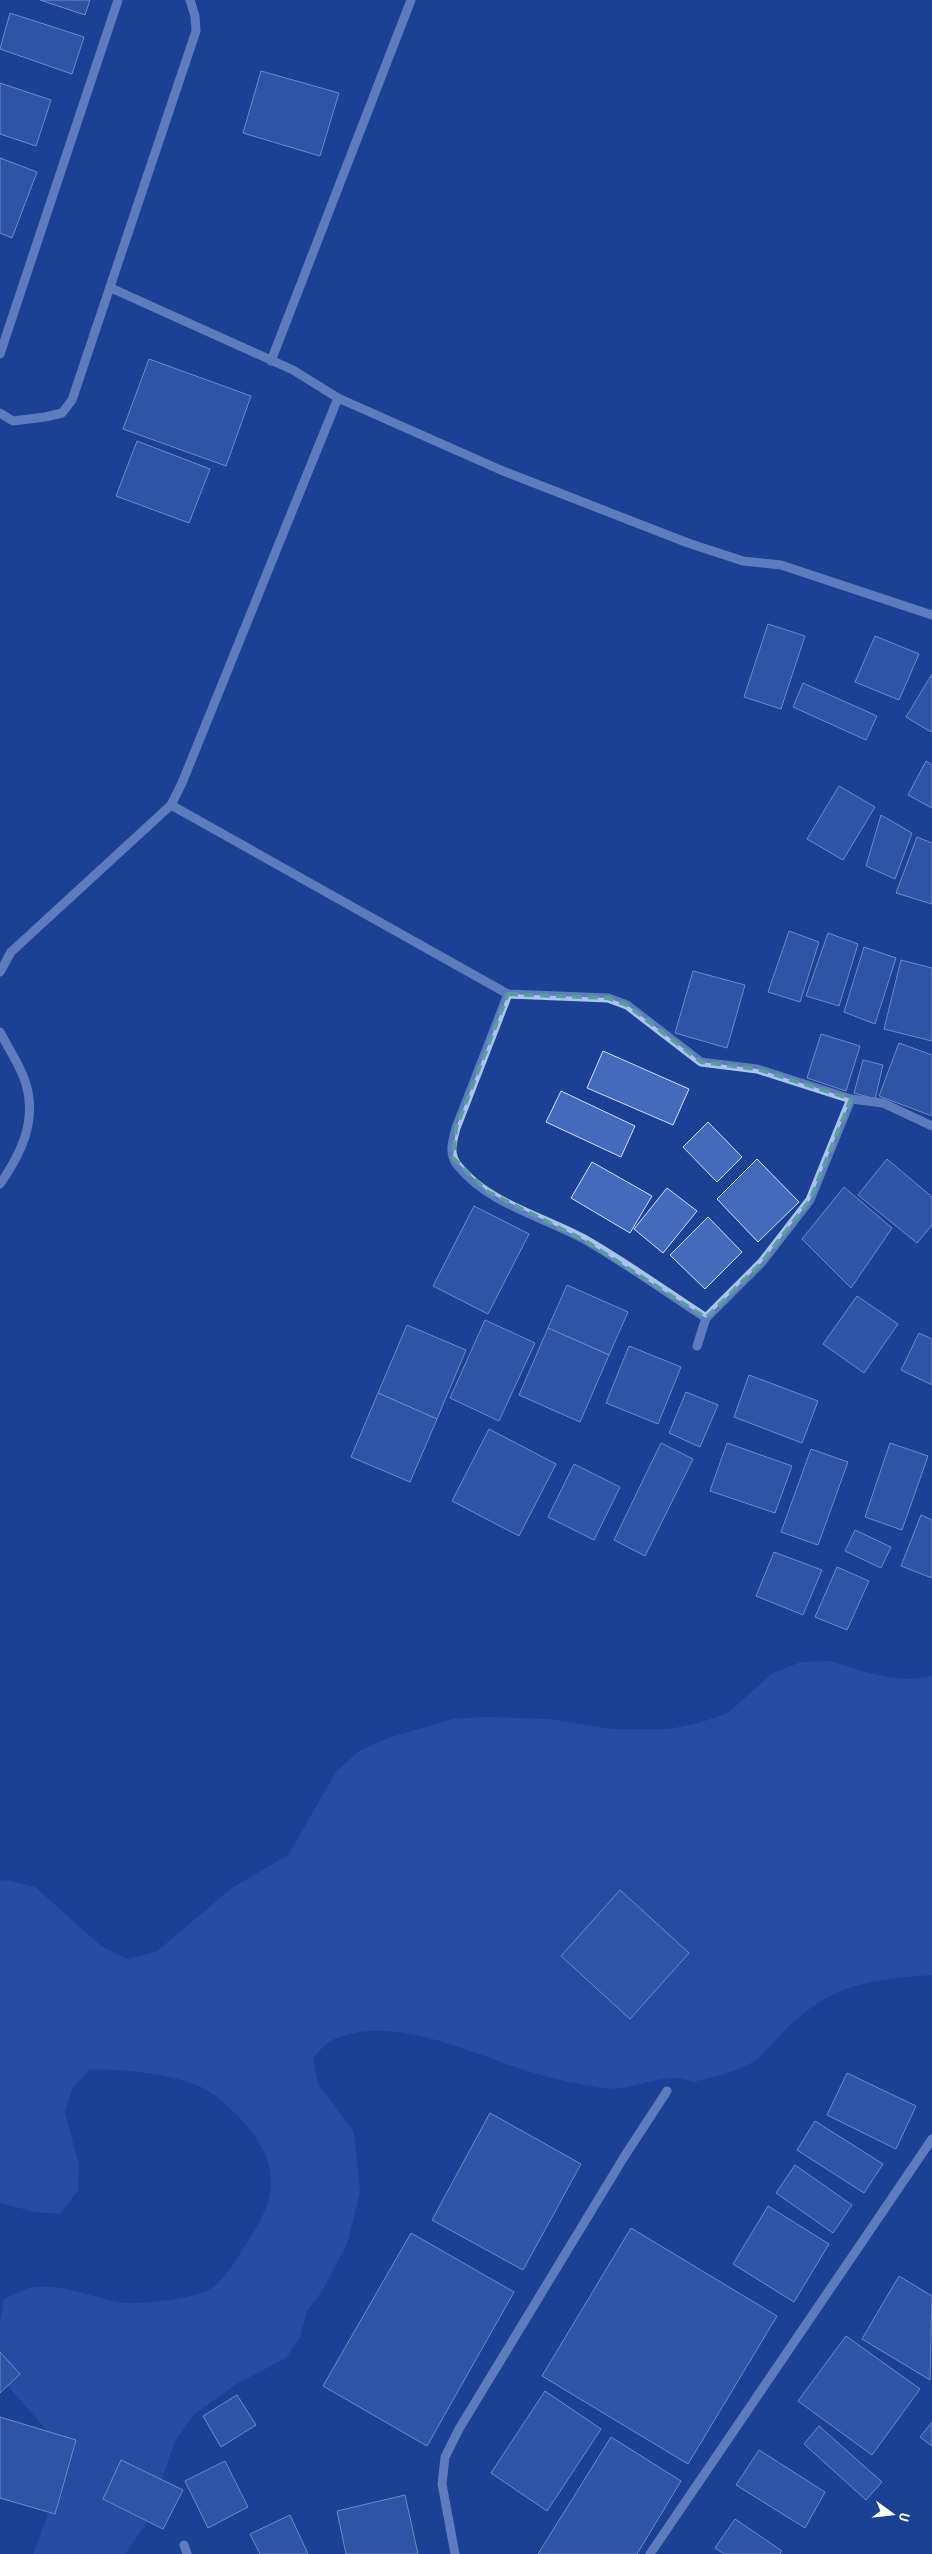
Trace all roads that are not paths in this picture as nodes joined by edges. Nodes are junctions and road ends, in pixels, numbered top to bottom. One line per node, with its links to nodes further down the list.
1 (118, 0): 5 (street)
2 (190, 0): 4 (street)
3 (411, 0): 6 (street)
4 (111, 288): 6 (street); 8 (street)
5 (0, 354)
6 (271, 361): 7 (street)
7 (338, 398): 9 (street); 10 (street)
8 (0, 413)
9 (932, 615)
10 (171, 806): 11 (street); 12 (street)
11 (0, 972)
12 (508, 994): 14 (street); 17 (street)
13 (0, 1032): 16 (street)
14 (851, 1099): 15 (street); 17 (street)
15 (932, 1126)
16 (0, 1184)
17 (706, 1318): 18 (street)
18 (697, 1346)
19 (667, 2091): 21 (street)
20 (932, 2139): 22 (street)
21 (455, 2554)
22 (650, 2554)

